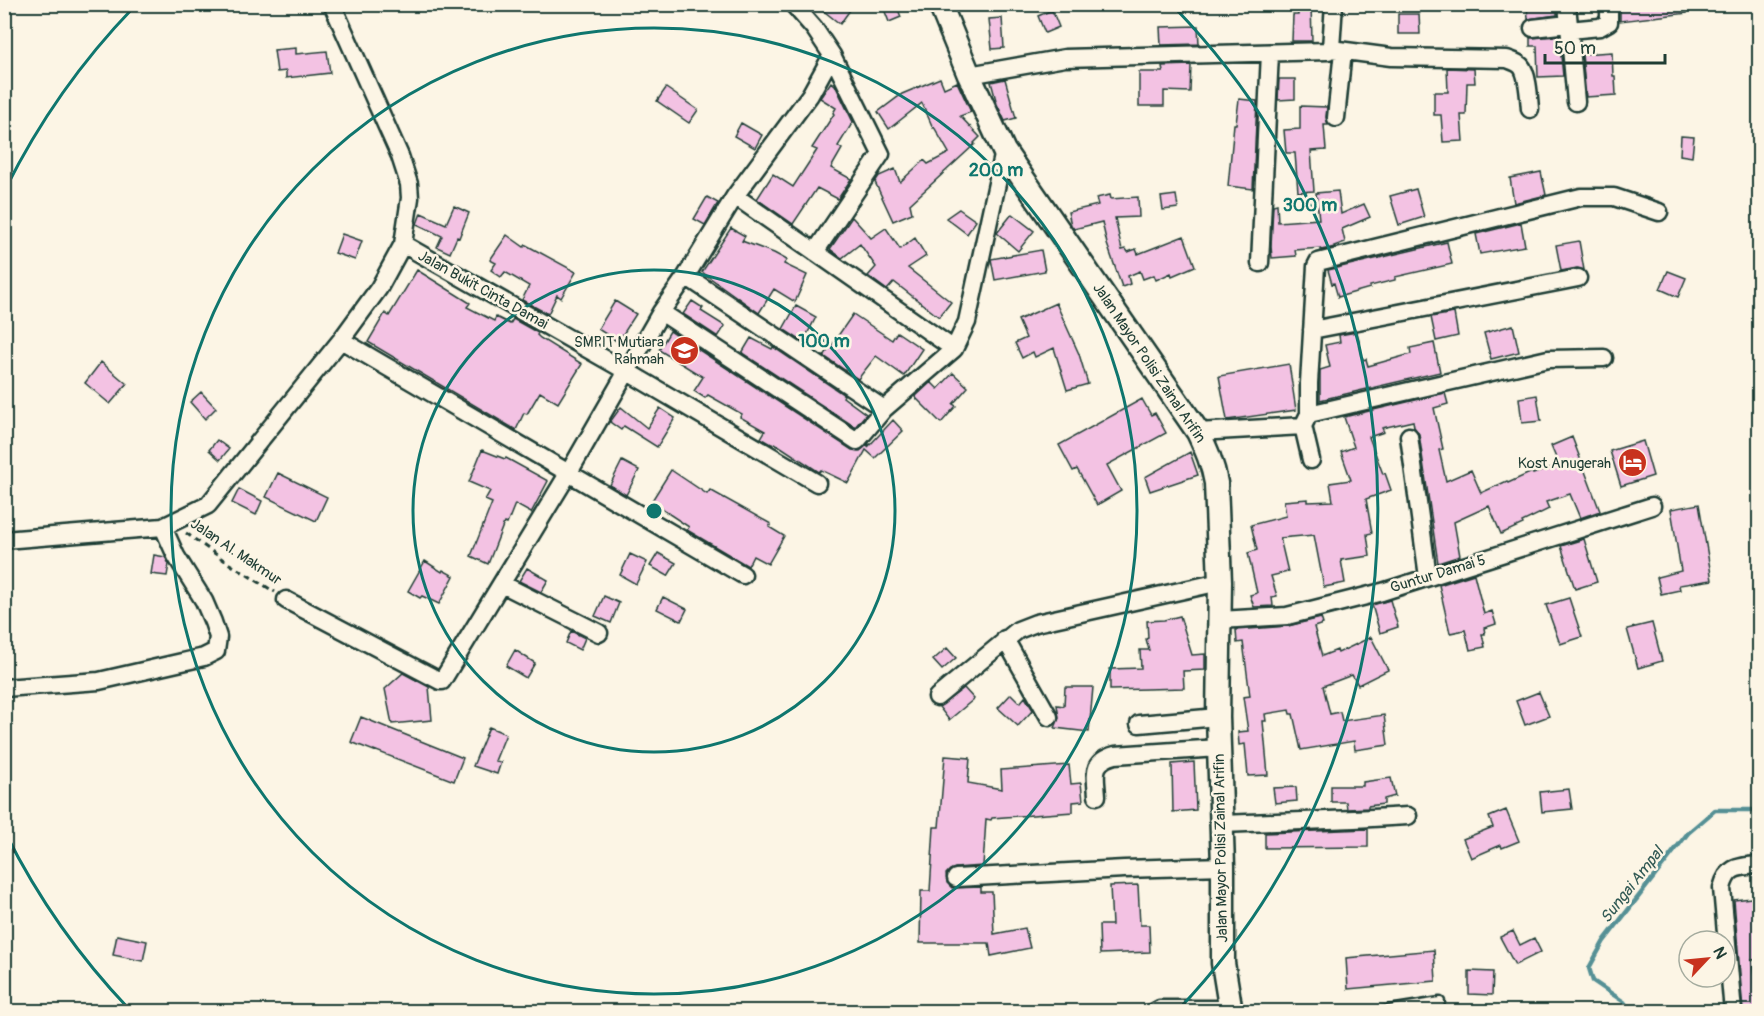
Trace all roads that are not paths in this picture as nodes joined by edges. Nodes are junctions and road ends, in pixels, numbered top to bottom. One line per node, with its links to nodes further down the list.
1 (332, 4): 19 (street)
2 (793, 4): 11 (street)
3 (940, 4): 12 (main road, Jalan Mayor Polisi Zainal Arifin)
4 (1334, 4): 9 (street)
5 (1567, 4): 7 (street)
6 (1609, 4): 7 (street)
7 (1568, 27): 8 (street); 13 (street)
8 (1533, 28)
9 (1337, 50): 10 (street); 14 (street); 15 (street)
10 (1270, 53): 12 (street); 21 (street)
11 (832, 56): 17 (street); 20 (street)
12 (969, 75): 16 (main road, Jalan Mayor Polisi Zainal Arifin)
13 (1576, 102)
14 (1530, 109)
15 (1336, 118)
16 (1004, 151): 27 (street); 32 (main road, Jalan Mayor Polisi Zainal Arifin)
17 (735, 196): 20 (street); 22 (street)
18 (1659, 212): 25 (street)
19 (403, 244): 26 (street); 29 (street, Jalan Bukit Cinta Damai)
20 (815, 252): 27 (street)
21 (1260, 263)
22 (686, 276): 24 (street); 30 (street)
23 (1578, 278): 25 (street)
24 (661, 312): 29 (street); 30 (street)
25 (1312, 330): 31 (street)
26 (341, 340): 35 (street); 38 (street)
27 (954, 349): 30 (street)
28 (1604, 358): 31 (street)
29 (626, 370): 35 (street); 36 (street, Jalan Bukit Cinta Damai)
30 (884, 409)
31 (1306, 420): 32 (street); 34 (street)
32 (1198, 432): 42 (main road, Jalan Mayor Polisi Zainal Arifin)
33 (1409, 436): 41 (street)
34 (1311, 460)
35 (568, 474): 40 (street); 43 (street)
36 (817, 483)
37 (1652, 506): 41 (street, Guntur Damai 5)
38 (168, 526): 39 (street); 48 (street)
39 (4, 540)
40 (743, 575)
41 (1428, 578): 45 (street, Guntur Damai 5)
42 (1220, 582): 45 (main road, Jalan Mayor Polisi Zainal Arifin); 47 (street)
43 (502, 584): 44 (street); 46 (street)
44 (286, 600)
45 (1220, 620): 51 (main road, Jalan Mayor Polisi Zainal Arifin)
46 (599, 633)
47 (1005, 639): 49 (street); 50 (street)
48 (4, 688)
49 (937, 697)
50 (1049, 717)
51 (1218, 717): 52 (street); 53 (main road, Jalan Mayor Polisi Zainal Arifin)
52 (1139, 724)
53 (1219, 748): 54 (street); 56 (main road, Jalan Mayor Polisi Zainal Arifin)
54 (1097, 796)
55 (1408, 816): 56 (street)
56 (1222, 824): 58 (main road, Jalan Mayor Polisi Zainal Arifin)
57 (1760, 865): 64 (street)
58 (1224, 866): 59 (street); 61 (main road, Jalan Mayor Polisi Zainal Arifin)
59 (956, 878)
60 (1440, 1002): 63 (lane)
61 (1230, 1008): 62 (lane)
62 (1146, 1011)
63 (1377, 1011)
64 (1732, 1011)

